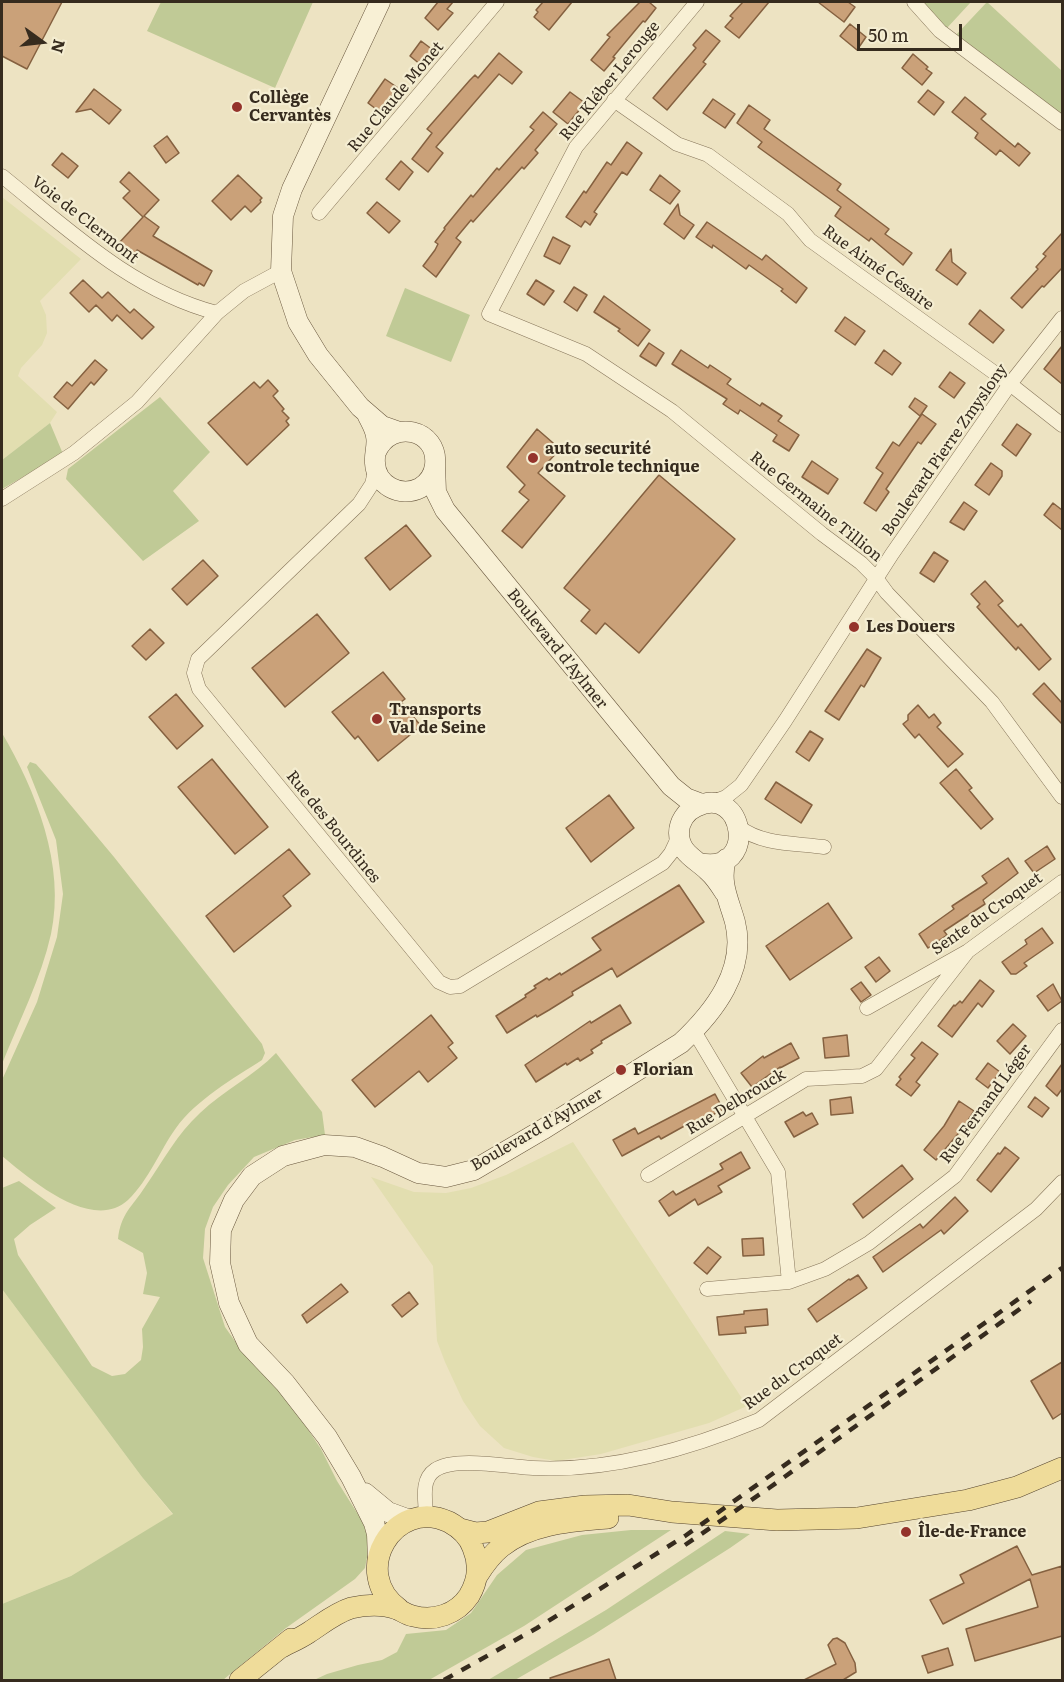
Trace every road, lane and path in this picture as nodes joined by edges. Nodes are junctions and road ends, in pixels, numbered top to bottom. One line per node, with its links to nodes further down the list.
1 (380, 2): 9 (street)
2 (497, 2): 8 (street, Rue Claude Monet)
3 (697, 2): 5 (street, Rue Kléber Lerouge)
4 (914, 2): 6 (street)
5 (614, 100): 11 (street, Rue Kléber Lerouge); 13 (street, Rue Aimé Césaire)
6 (1062, 123)
7 (2, 176): 10 (street, Voie de Clermont)
8 (320, 213)
9 (281, 271): 10 (street); 14 (street)
10 (217, 313): 20 (street)
11 (489, 314): 23 (street, Rue Germaine Tillion)
12 (1062, 318): 13 (street, Boulevard Pierre Zmyslony)
13 (1010, 384): 15 (street, Rue Aimé Césaire); 23 (street, Boulevard Pierre Zmyslony)
14 (367, 414): 16 (street); 17 (street)
15 (1062, 425)
16 (399, 432): 17 (street); 18 (street)
17 (376, 460): 19 (street); 21 (street, Rue des Bourdines)
18 (435, 465): 19 (street); 22 (street, Boulevard d'Aylmer)
19 (403, 491): 21 (street, Rue des Bourdines); 22 (street, Boulevard d'Aylmer)
20 (2, 499)
21 (359, 504): 34 (street, Rue des Bourdines)
22 (445, 510): 25 (street, Boulevard d'Aylmer)
23 (876, 578): 24 (street, Boulevard Pierre Zmyslony); 26 (street, Rue Germaine Tillion)
24 (741, 785): 27 (street, Boulevard Pierre Zmyslony); 28 (street, Boulevard Pierre Zmyslony)
25 (670, 786): 27 (street, Boulevard d'Aylmer); 29 (street, Boulevard d'Aylmer)
26 (1062, 797)
27 (706, 804): 28 (street); 29 (street)
28 (736, 821): 30 (street); 32 (street)
29 (680, 829): 33 (street); 34 (street, Rue des Bourdines)
30 (769, 840): 31 (street); 32 (street)
31 (824, 847)
32 (731, 854): 33 (street); 36 (street, Boulevard d'Aylmer)
33 (697, 861): 34 (street, Rue des Bourdines); 36 (street, Boulevard d'Aylmer)
34 (663, 863)
35 (1062, 882): 37 (street, Sente du Croquet)
36 (725, 893): 40 (street, Boulevard d'Aylmer)
37 (968, 951): 38 (street, Sente du Croquet); 41 (street, Rue Delbrouck)
38 (867, 1008)
39 (1062, 1030): 44 (street, Rue Fernand Léger)
40 (694, 1031): 41 (street); 47 (street, Boulevard d'Aylmer)
41 (745, 1116): 42 (street, Rue Delbrouck); 44 (street)
42 (648, 1175)
43 (1062, 1182): 49 (street, Rue du Croquet)
44 (789, 1282): 45 (street, Rue Fernand Léger)
45 (707, 1289)
46 (1062, 1468): 48 (main road)
47 (351, 1478): 49 (street, Boulevard d'Aylmer); 51 (street, Boulevard d'Aylmer)
48 (672, 1512): 50 (main road); 52 (main road)
49 (418, 1519): 50 (main road); 51 (main road)
50 (460, 1529): 52 (main road)
51 (378, 1567): 53 (main road); 54 (main road)
52 (477, 1576): 53 (main road)
53 (399, 1610): 54 (main road)
54 (280, 1648): 55 (main road)
55 (240, 1680)

